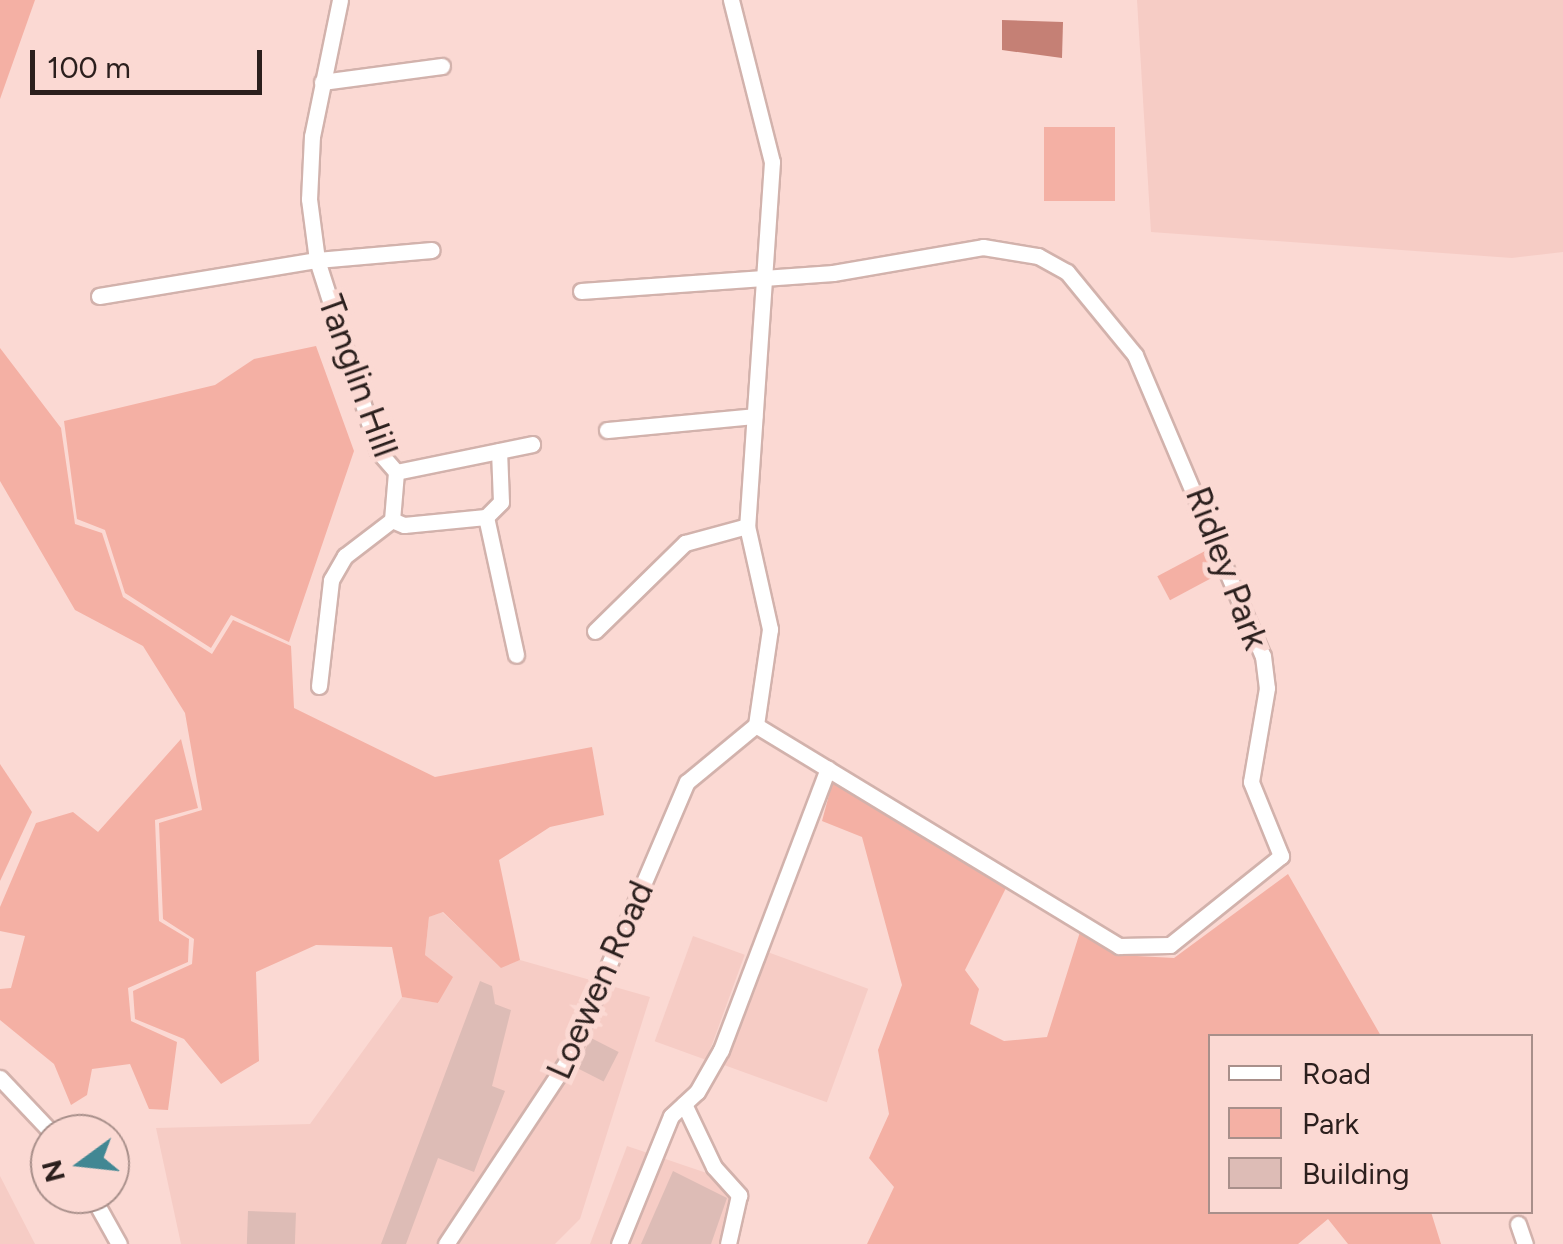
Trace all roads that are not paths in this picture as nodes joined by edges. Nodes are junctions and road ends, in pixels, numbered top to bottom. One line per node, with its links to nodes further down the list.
1 (340, 0): 4 (street, Tanglin Hill)
2 (731, 0): 7 (street)
3 (442, 66): 4 (street)
4 (322, 82): 6 (street, Tanglin Hill)
5 (432, 250): 6 (street, Tanglin Hill)
6 (317, 260): 9 (street, Tanglin Hill); 14 (street, Tanglin Hill)
7 (767, 276): 8 (street, Ridley Park); 10 (street); 22 (street, Ridley Park)
8 (580, 291)
9 (99, 296)
10 (754, 416): 11 (street); 17 (street)
11 (607, 430)
12 (532, 444): 13 (street, Tanglin Hill)
13 (499, 451): 14 (street, Tanglin Hill); 15 (street)
14 (396, 472): 16 (street)
15 (486, 516): 16 (street); 19 (street)
16 (392, 520): 20 (street)
17 (748, 526): 18 (street); 21 (street)
18 (594, 630)
19 (516, 655)
20 (319, 686)
21 (756, 725): 22 (street, Ridley Park); 29 (street, Loewen Road)
22 (828, 769): 24 (street)
23 (0, 1078): 25 (street)
24 (684, 1104): 30 (street); 31 (street)
25 (35, 1114)
26 (102, 1214): 28 (street)
27 (1518, 1224): 32 (street)
28 (118, 1244)
29 (446, 1244)
30 (618, 1244)
31 (728, 1244)
32 (1525, 1244)

